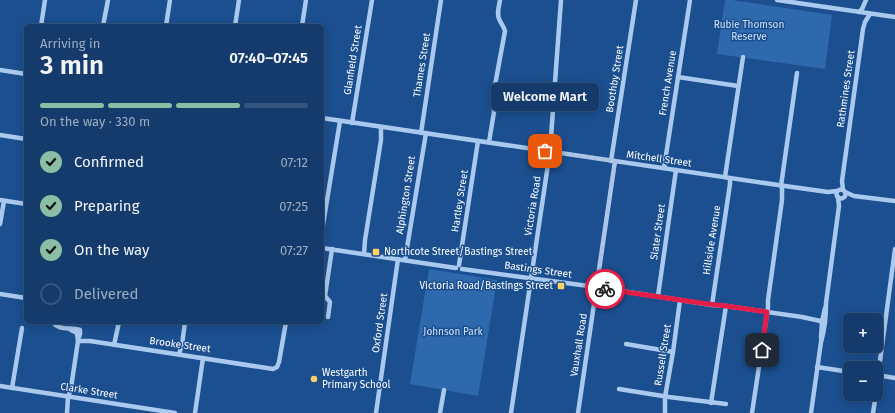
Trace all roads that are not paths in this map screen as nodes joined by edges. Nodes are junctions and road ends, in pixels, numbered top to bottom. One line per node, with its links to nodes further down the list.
1 (45, 0): 17 (street)
2 (108, 0): 18 (street)
3 (170, 0): 19 (street)
4 (239, 0): 20 (street)
5 (306, 0): 21 (street)
6 (372, 0): 30 (street, Glanfield Street)
7 (442, 0): 32 (street, Thames Street)
8 (500, 0): 36 (street)
9 (561, 0): 37 (street, Victoria Road)
10 (636, 0): 38 (street, Boothby Street)
11 (690, 0): 26 (street, French Avenue)
12 (777, 0): 14 (street)
13 (866, 0): 14 (street); 15 (street)
14 (859, 12): 15 (street)
15 (870, 14): 16 (street); 43 (street, Rathmines Street)
16 (895, 17)
17 (41, 24)
18 (104, 24)
19 (166, 24)
20 (235, 24)
21 (302, 24)
22 (743, 57): 27 (street, Hillside Avenue)
23 (0, 70): 25 (street)
24 (797, 73): 42 (street)
25 (24, 74)
26 (678, 77): 27 (street); 39 (street, French Avenue)
27 (738, 86): 41 (street, Hillside Avenue)
28 (324, 118): 29 (street, Mitchell Street)
29 (340, 121): 30 (street, Mitchell Street); 47 (street)
30 (352, 122): 31 (street, Mitchell Street)
31 (382, 127): 32 (street, Mitchell Street); 52 (street)
32 (423, 133): 35 (street, Mitchell Street); 54 (street, Alphington Street)
33 (0, 135): 34 (street)
34 (24, 139)
35 (478, 141): 36 (street, Mitchell Street); 55 (street, Hartley Street)
36 (489, 142): 37 (street, Mitchell Street)
37 (550, 151): 38 (street, Mitchell Street); 56 (street, Victoria Road)
38 (613, 161): 39 (street, Mitchell Street); 57 (street, Vauxhall Road)
39 (664, 168): 40 (street, Mitchell Street)
40 (676, 170): 41 (street, Mitchell Street); 60 (street, Slater Street)
41 (727, 178): 42 (street, Mitchell Street); 64 (street, Hillside Avenue)
42 (783, 186): 43 (street, Mitchell Street); 66 (street)
43 (841, 194): 45 (street, Mitchell Street); 68 (street, Rathmines Street)
44 (2, 200): 46 (street); 48 (street)
45 (895, 201)
46 (24, 204)
47 (324, 219)
48 (0, 224)
49 (324, 247): 50 (street, Bastings Street)
50 (332, 249): 52 (street, Bastings Street); 58 (street)
51 (895, 249): 80 (street)
52 (362, 254): 53 (street, Bastings Street)
53 (398, 259): 54 (street, Bastings Street); 97 (street, Oxford Street)
54 (405, 260): 55 (street, Bastings Street)
55 (459, 267): 56 (street, Bastings Street)
56 (531, 278): 57 (street, Bastings Street); 99 (street, Victoria Road)
57 (596, 287): 60 (street, Bastings Street); 100 (street, Vauxhall Road)
58 (324, 291)
59 (0, 294): 62 (street)
60 (658, 296): 63 (street, Bastings Street)
61 (324, 297): 67 (street)
62 (24, 298)
63 (680, 300): 64 (street, Bastings Street); 77 (street, Russell Street)
64 (712, 305): 65 (street, Bastings Street)
65 (726, 306): 66 (street, Bastings Street); 92 (street)
66 (766, 312): 68 (street, Bastings Street); 102 (street)
67 (328, 317)
68 (824, 320): 81 (street, Rathmines Street)
69 (53, 324): 74 (street)
70 (119, 324): 76 (street)
71 (185, 324): 78 (street)
72 (286, 324): 79 (street, Brooke Street)
73 (22, 328): 86 (street)
74 (78, 336): 76 (street, Brooke Street); 89 (street)
75 (626, 344): 77 (street)
76 (116, 345): 78 (street, Brooke Street)
77 (673, 352): 90 (street, Russell Street)
78 (180, 354): 79 (street, Brooke Street)
79 (203, 358): 96 (street)
80 (879, 361)
81 (817, 367): 82 (street); 103 (street, Rathmines Street)
82 (843, 371)
83 (883, 376): 84 (street)
84 (895, 378)
85 (0, 386): 86 (street, Clarke Street)
86 (12, 388): 89 (street, Clarke Street)
87 (619, 389): 90 (street)
88 (444, 390): 98 (street)
89 (70, 397): 94 (street); 95 (street, Clarke Street)
90 (665, 397): 92 (street); 101 (street, Russell Street)
91 (875, 401): 104 (street)
92 (711, 403): 93 (street)
93 (726, 404)
94 (67, 413)
95 (175, 413)
96 (195, 413)
97 (376, 413)
98 (440, 413)
99 (511, 413)
100 (578, 413)
101 (665, 413)
102 (752, 413)
103 (811, 413)
104 (873, 413)

